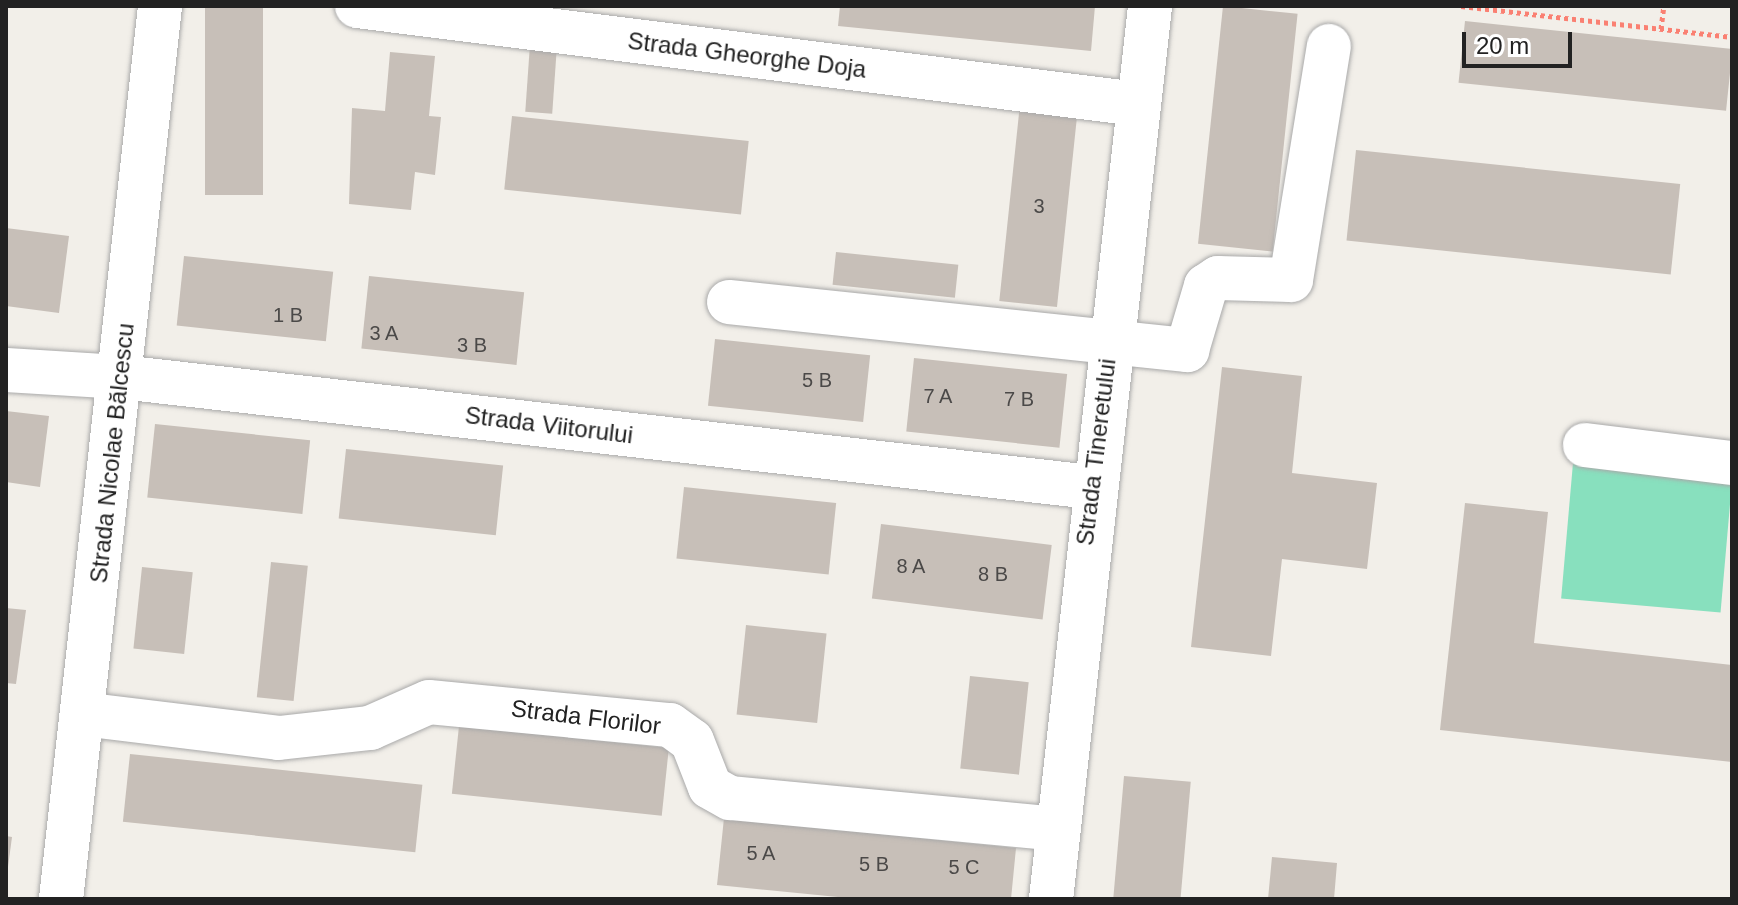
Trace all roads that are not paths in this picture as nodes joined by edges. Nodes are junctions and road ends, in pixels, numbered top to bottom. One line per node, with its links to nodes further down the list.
1 (160, 6): 9 (street, Strada Nicolae Bălcescu)
2 (357, 6): 5 (street, Strada Gheorghe Doja)
3 (1150, 6): 5 (street, Strada Tineretului)
4 (1329, 46): 7 (street)
5 (1137, 104): 7 (street, Strada Tineretului)
6 (729, 302): 7 (street)
7 (1109, 346): 12 (street, Strada Tineretului)
8 (6, 370): 9 (street, Strada Viitorului)
9 (121, 377): 12 (street, Strada Viitorului); 13 (street, Strada Nicolae Bălcescu)
10 (1585, 445): 11 (street)
11 (1732, 463)
12 (1091, 487): 14 (street, Strada Tineretului)
13 (82, 714): 14 (street, Strada Florilor); 15 (street, Strada Nicolae Bălcescu)
14 (1057, 829): 16 (street, Strada Tineretului)
15 (61, 899)
16 (1051, 899)

